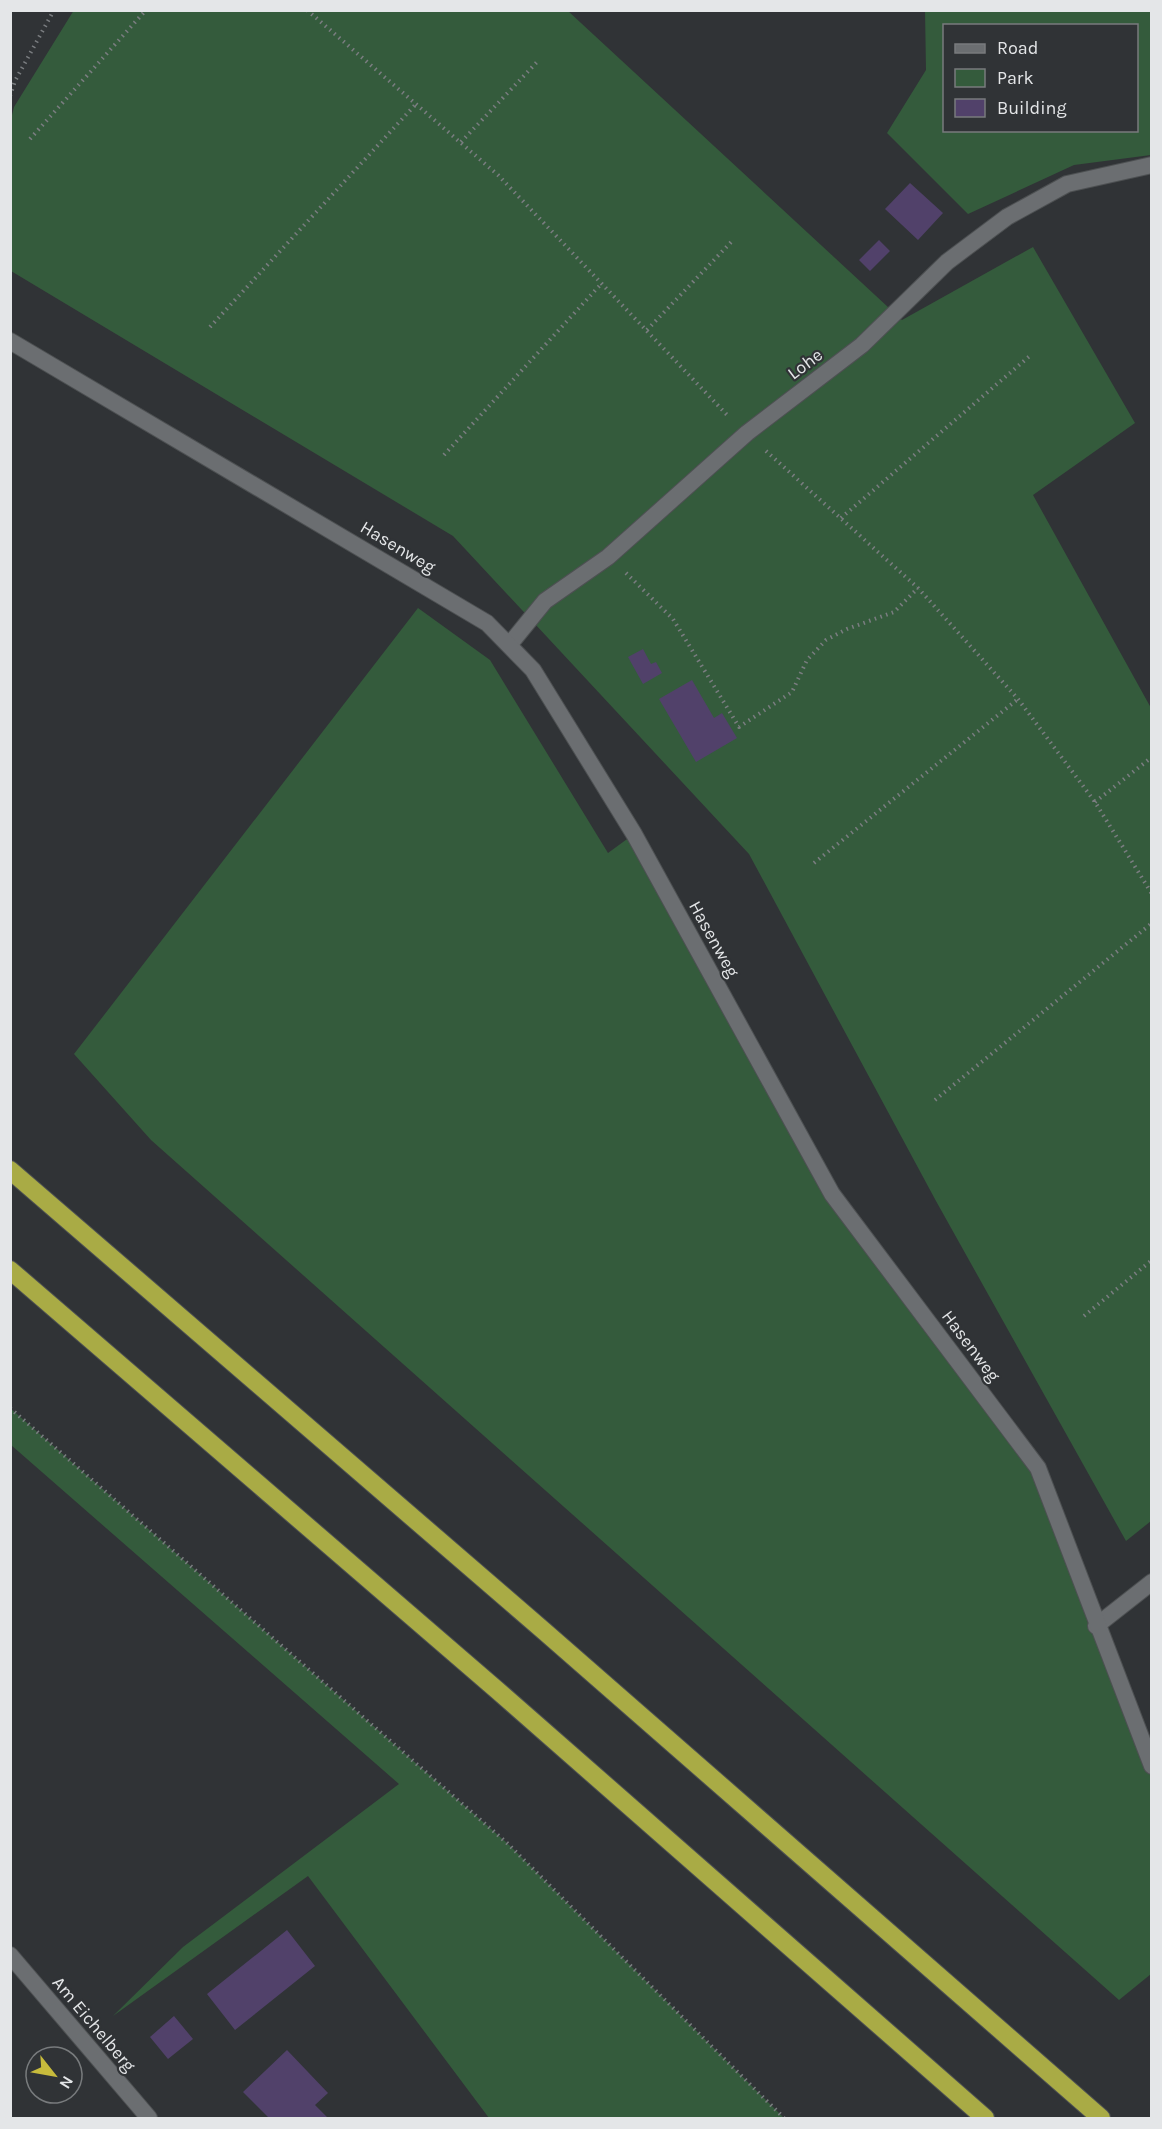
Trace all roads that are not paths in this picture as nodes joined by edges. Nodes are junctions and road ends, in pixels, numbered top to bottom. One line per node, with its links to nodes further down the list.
1 (1152, 165): 3 (street, Lohe)
2 (10, 340): 3 (street, Hasenweg)
3 (510, 644): 7 (street, Hasenweg)
4 (10, 1170): 12 (highway)
5 (10, 1270): 11 (highway)
6 (1152, 1582): 7 (street)
7 (1096, 1626): 8 (street, Hasenweg)
8 (1152, 1766)
9 (10, 1955): 10 (street, Am Eichelberg)
10 (149, 2118)
11 (985, 2118)
12 (1101, 2118)

